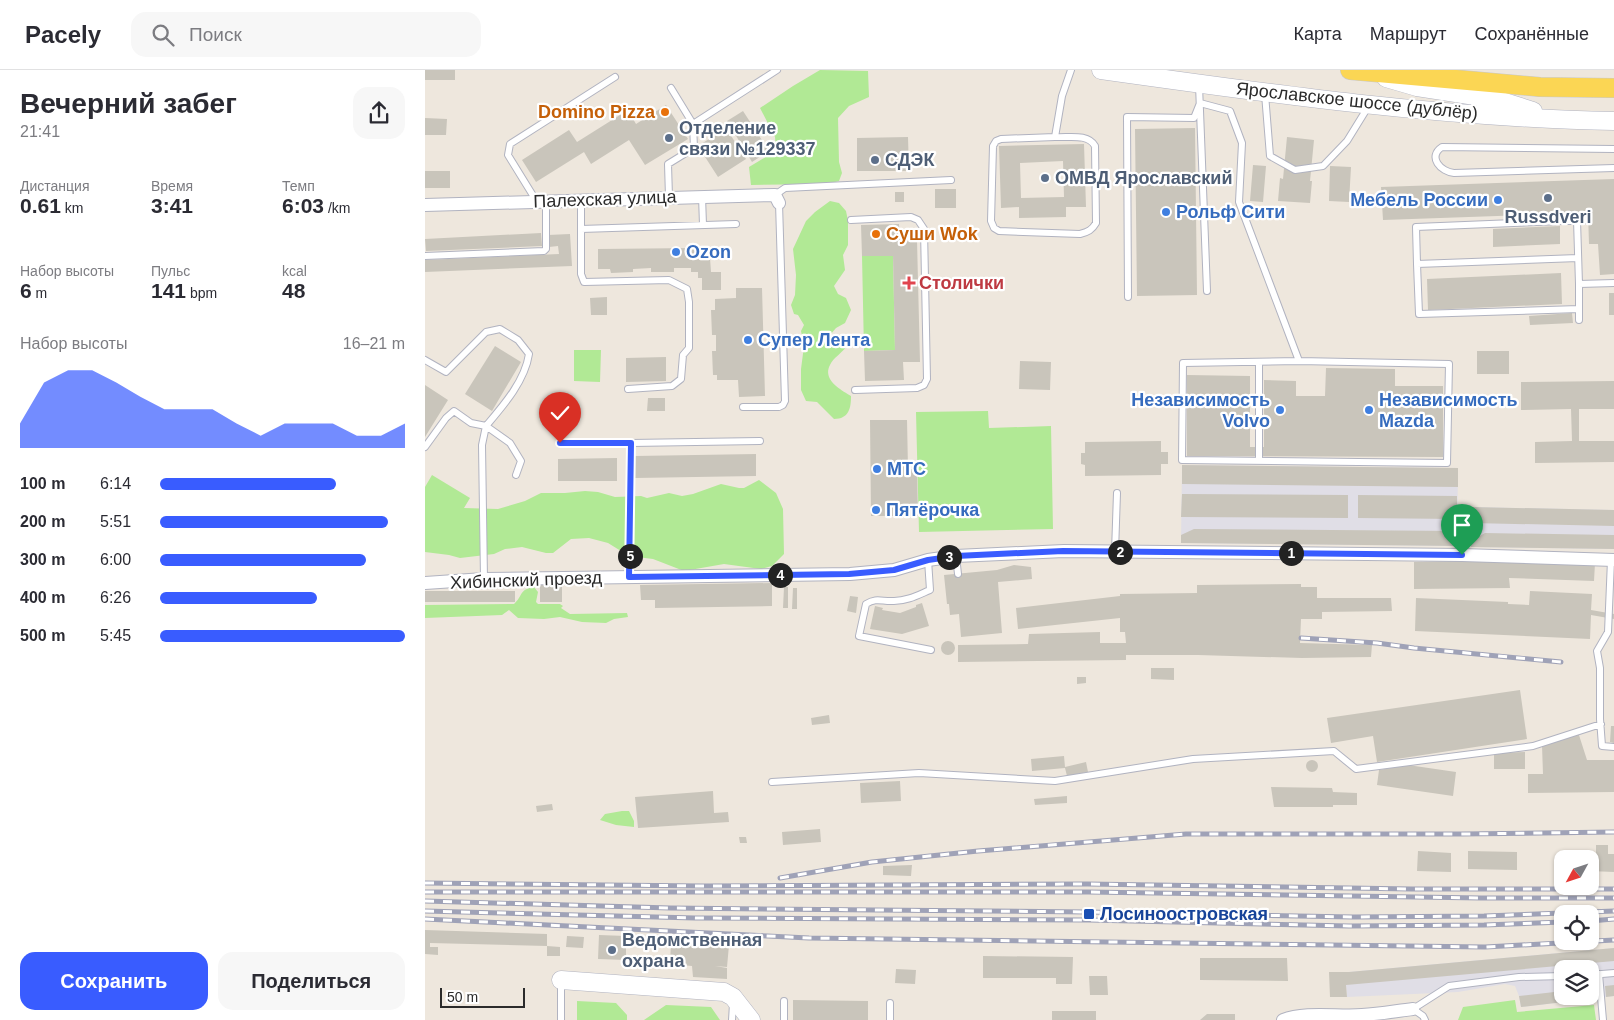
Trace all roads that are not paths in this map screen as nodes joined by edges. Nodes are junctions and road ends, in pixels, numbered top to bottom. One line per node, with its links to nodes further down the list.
1 (777, 70): 14 (lane)
2 (1071, 70): 15 (lane)
3 (1101, 70): 6 (street, Ярославское шоссе (дублёр))
4 (1357, 71): 8 (main road); 12 (street)
5 (615, 78): 23 (lane)
6 (1199, 84): 9 (street, Ярославское шоссе (дублёр)); 10 (lane)
7 (671, 88): 14 (lane)
8 (1614, 88)
9 (1265, 92): 11 (street, Ярославское шоссе (дублёр)); 11 (lane)
10 (1200, 103): 36 (lane); 37 (lane); 41 (lane)
11 (1369, 105): 12 (street, Ярославское шоссе (дублёр))
12 (1562, 120): 13 (street, Ярославское шоссе (дублёр))
13 (1614, 121)
14 (693, 124): 20 (lane)
15 (1055, 137): 15 (lane)
16 (1614, 149): 17 (lane)
17 (1614, 168)
18 (951, 180): 21 (lane)
19 (702, 196): 20 (street, Палехская улица); 21 (street, Палехская улица); 29 (lane)
20 (669, 197): 22 (street, Палехская улица)
21 (777, 199): 45 (lane)
22 (581, 200): 23 (street, Палехская улица); 30 (lane)
23 (541, 202): 24 (street, Палехская улица); 31 (lane)
24 (425, 205)
25 (851, 220): 44 (lane)
26 (1577, 220): 27 (lane); 32 (lane); 33 (lane)
27 (1588, 220)
28 (736, 224): 29 (lane)
29 (703, 225): 30 (lane)
30 (581, 229): 43 (lane)
31 (425, 256)
32 (1578, 258): 33 (lane); 35 (lane)
33 (1417, 264): 38 (lane)
34 (1614, 283): 35 (lane)
35 (1579, 284): 38 (lane)
36 (1207, 291)
37 (1128, 297)
38 (1579, 309): 39 (lane)
39 (1579, 320)
40 (425, 360): 46 (lane)
41 (1299, 361): 42 (lane); 51 (lane)
42 (1259, 362): 51 (lane); 51 (lane)
43 (628, 388)
44 (855, 390)
45 (743, 407)
46 (486, 426): 50 (lane); 52 (lane); 60 (lane)
47 (759, 441): 49 (lane)
48 (560, 443): 49 (lane)
49 (631, 443): 59 (lane)
50 (425, 447)
51 (1259, 460)
52 (515, 475)
53 (1117, 492): 54 (lane)
54 (1115, 552): 55 (street, Хибинский проезд); 57 (street, Хибинский проезд)
55 (956, 556): 56 (street, Хибинский проезд); 58 (lane)
56 (928, 560): 59 (street, Хибинский проезд); 62 (lane)
57 (1613, 560): 63 (lane)
58 (959, 574)
59 (629, 577): 60 (street, Хибинский проезд)
60 (484, 579): 61 (street, Хибинский проезд)
61 (425, 583)
62 (931, 650)
63 (1601, 724): 64 (lane); 65 (lane)
64 (1614, 747)
65 (772, 782)
66 (1614, 973): 67 (lane)
67 (1599, 974): 82 (lane)
68 (1554, 976): 73 (lane)
69 (561, 980): 70 (street); 75 (lane)
70 (733, 997): 76 (lane); 77 (street)
71 (784, 1001): 78 (lane)
72 (891, 1003): 79 (lane)
73 (1413, 1009): 74 (street); 81 (lane)
74 (1321, 1018): 80 (street)
75 (561, 1020)
76 (732, 1020)
77 (751, 1020)
78 (783, 1020)
79 (890, 1020)
80 (1283, 1020)
81 (1425, 1020)
82 (1603, 1020)

